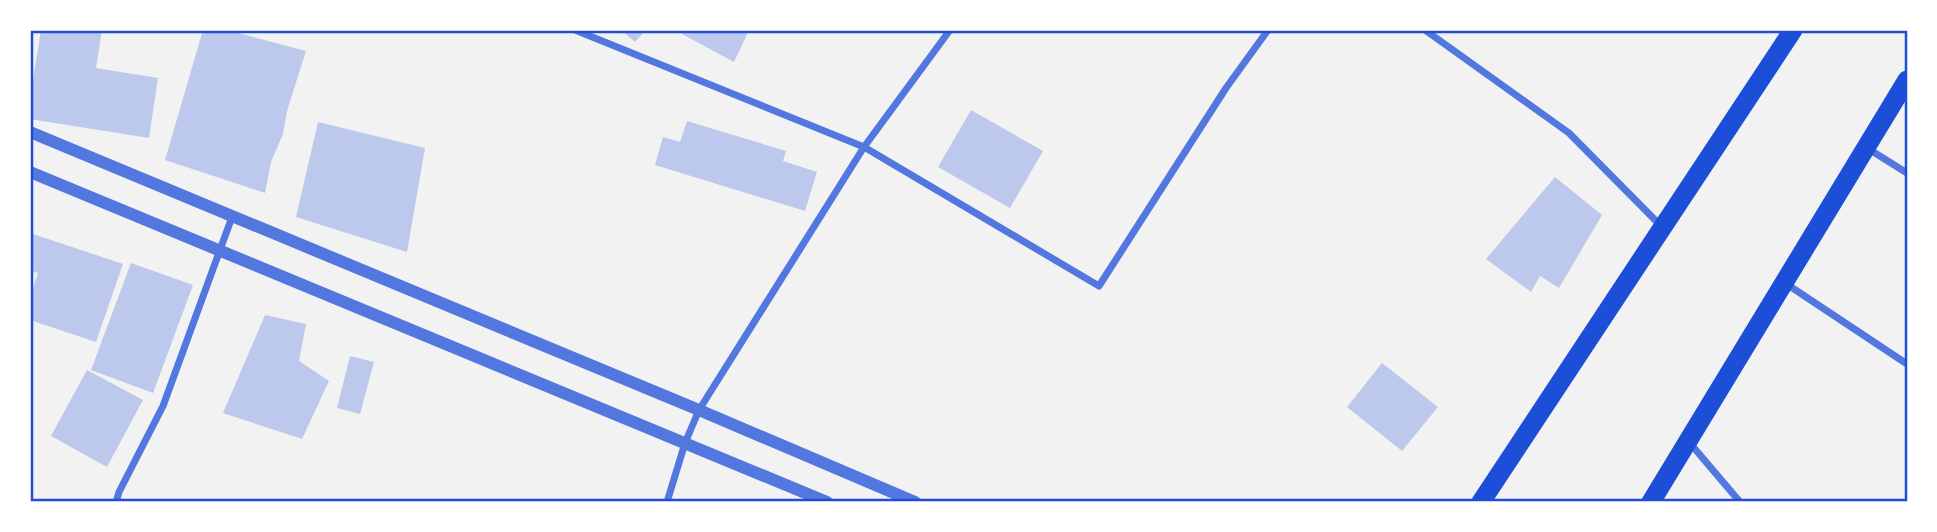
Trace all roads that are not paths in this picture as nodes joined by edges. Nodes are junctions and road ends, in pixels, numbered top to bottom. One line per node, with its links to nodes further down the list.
1 (575, 30): 8 (street)
2 (950, 30): 8 (street)
3 (1268, 30): 8 (street)
4 (1425, 30): 13 (street)
5 (1793, 30): 13 (highway)
6 (1907, 80): 9 (highway)
7 (30, 132): 12 (street)
8 (864, 147): 17 (street)
9 (1866, 147): 11 (street); 15 (highway)
10 (30, 172): 14 (street)
11 (1907, 173)
12 (232, 217): 14 (street); 17 (street)
13 (1662, 228): 24 (highway)
14 (220, 252): 19 (street); 20 (street)
15 (1784, 283): 16 (street); 18 (highway)
16 (1907, 364)
17 (699, 410): 19 (street); 23 (street)
18 (1688, 442): 25 (highway); 26 (street)
19 (685, 443): 21 (street); 22 (street)
20 (116, 502)
21 (667, 502)
22 (827, 502)
23 (915, 502)
24 (1481, 502)
25 (1651, 502)
26 (1740, 502)

